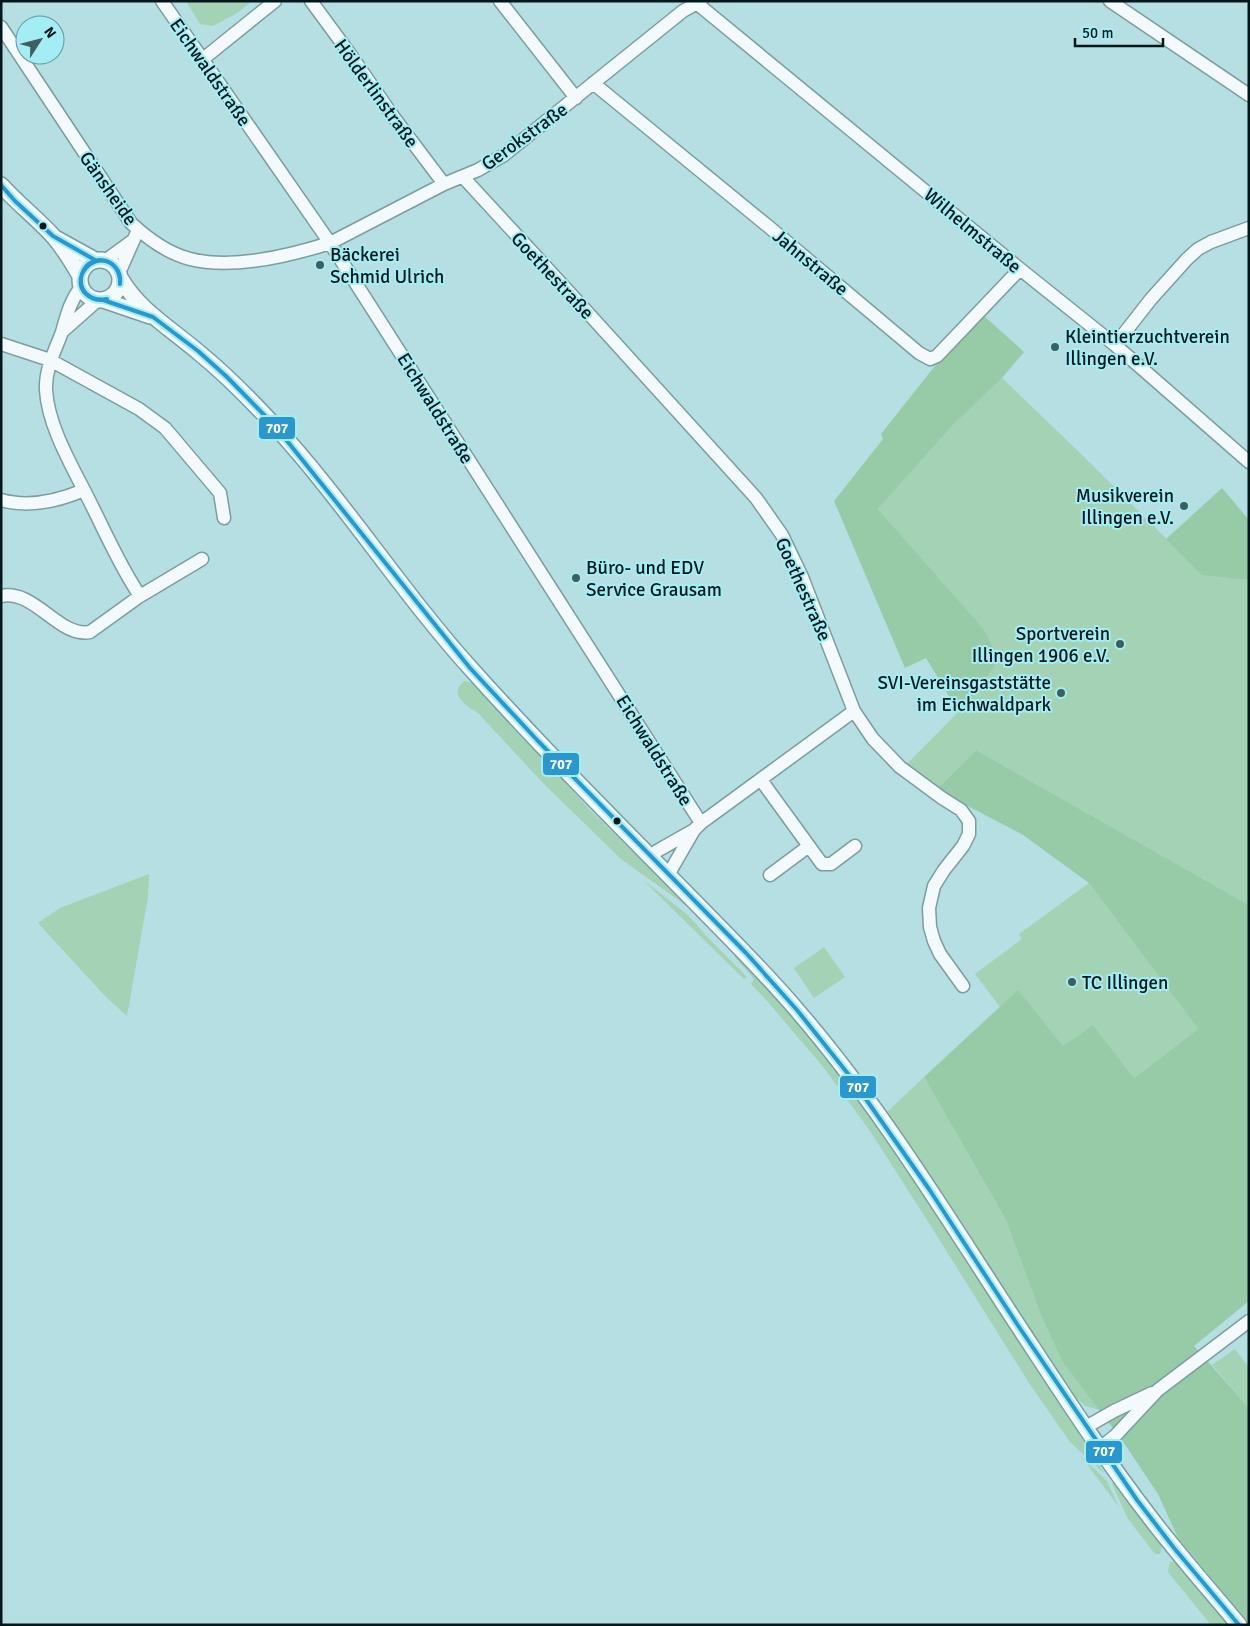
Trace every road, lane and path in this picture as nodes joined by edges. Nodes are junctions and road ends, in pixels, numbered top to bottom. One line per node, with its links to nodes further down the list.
1 (162, 1): 8 (street, Eichwaldstraße)
2 (275, 1): 8 (street)
3 (311, 1): 13 (street, Hölderlinstraße)
4 (500, 1): 11 (street)
5 (1110, 1): 10 (street)
6 (697, 2): 9 (street, Gerokstraße); 21 (street, Wilhelmstraße)
7 (1, 27): 16 (street, Gänsheide)
8 (203, 59): 19 (street, Eichwaldstraße)
9 (593, 83): 11 (street, Gerokstraße); 21 (street, Jahnstraße)
10 (1249, 95)
11 (576, 98): 12 (street, Gerokstraße)
12 (463, 177): 13 (street, Gerokstraße); 37 (street, Goethestraße)
13 (444, 184): 19 (street, Gerokstraße)
14 (1, 185): 17 (street)
15 (1249, 228): 28 (street)
16 (138, 230): 18 (street); 19 (street, Gänsheide)
17 (53, 236): 20 (street); 23 (street)
18 (132, 242): 20 (street); 22 (street)
19 (330, 242): 39 (street, Eichwaldstraße)
20 (101, 260): 22 (street); 23 (street)
21 (1020, 269): 28 (street, Wilhelmstraße)
22 (120, 276): 24 (street); 25 (street)
23 (81, 281): 24 (street); 26 (street)
24 (100, 300): 25 (street); 26 (street)
25 (153, 317): 42 (street)
26 (61, 333): 29 (street)
27 (1, 344): 29 (street)
28 (1115, 345): 30 (street, Wilhelmstraße)
29 (50, 360): 31 (street); 33 (street)
30 (1249, 462)
31 (84, 490): 32 (street); 36 (street)
32 (1, 500)
33 (224, 518)
34 (202, 559): 36 (street)
35 (1, 596): 36 (street)
36 (140, 596)
37 (854, 711): 38 (street); 45 (street, Goethestraße)
38 (761, 780): 39 (street); 40 (street)
39 (697, 826): 42 (street); 43 (street)
40 (809, 846): 41 (street); 44 (street)
41 (855, 846)
42 (651, 857): 43 (street)
43 (668, 875): 48 (street)
44 (770, 875)
45 (963, 986)
46 (1249, 1321): 47 (street)
47 (1158, 1390): 48 (street); 49 (street)
48 (1086, 1427): 49 (street)
49 (1100, 1448): 50 (street)
50 (1239, 1625)

